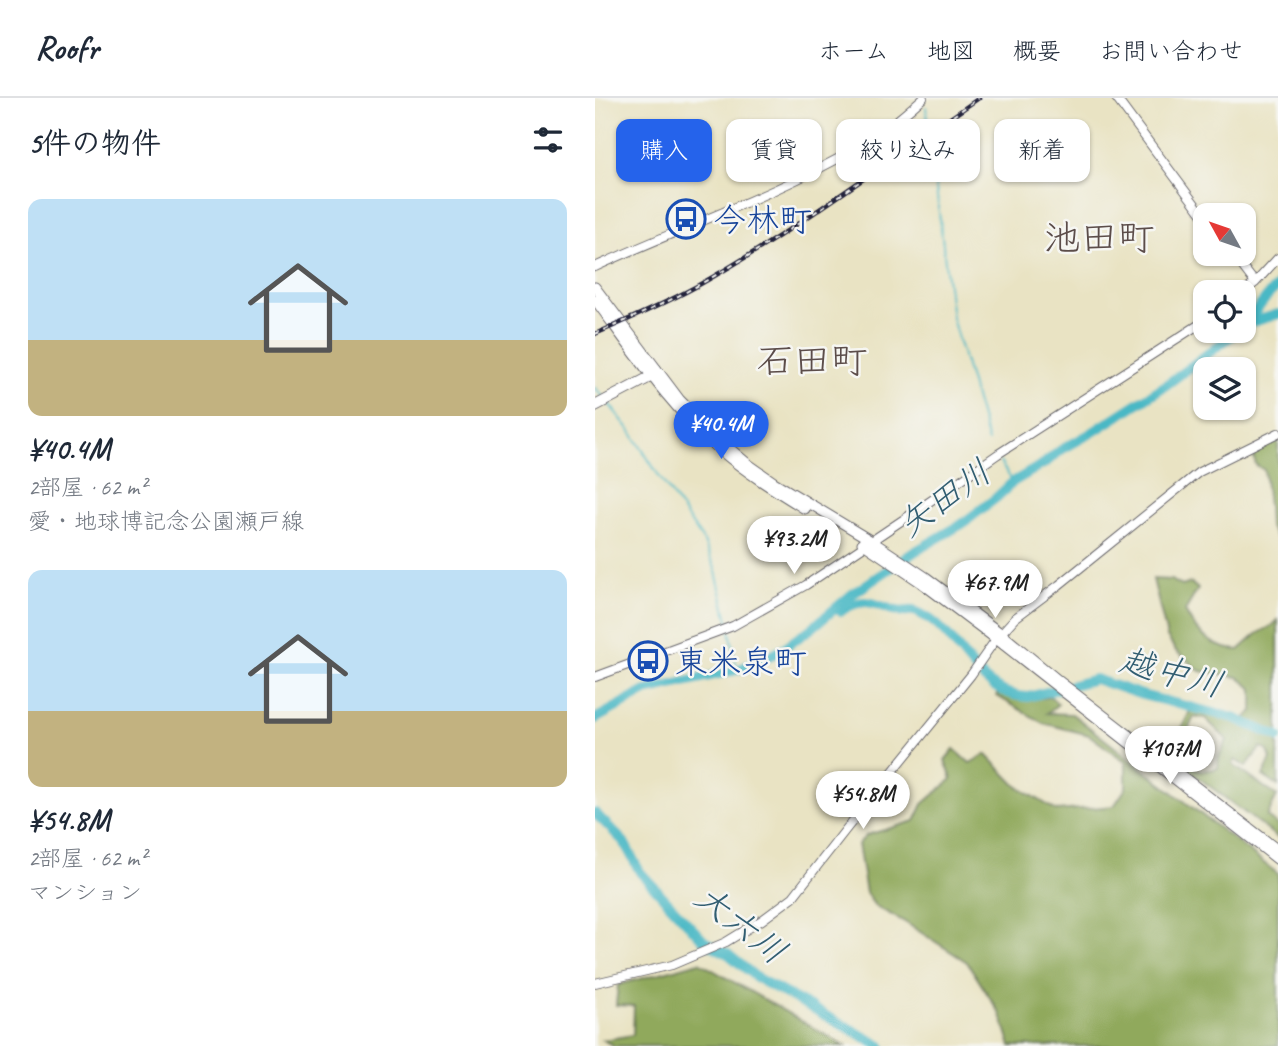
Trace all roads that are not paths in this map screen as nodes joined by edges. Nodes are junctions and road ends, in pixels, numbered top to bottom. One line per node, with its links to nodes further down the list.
1 (923, 98): 6 (street)
2 (1116, 98): 3 (street)
3 (1194, 203)
4 (1278, 258): 8 (street)
5 (1242, 266): 7 (street)
6 (595, 267)
7 (1253, 280)
8 (1256, 282)
9 (595, 287): 12 (main road)
10 (595, 300): 12 (main road)
11 (1193, 328): 16 (street)
12 (652, 372): 13 (main road); 14 (main road); 16 (main road)
13 (595, 399)
14 (595, 406)
15 (1278, 433): 17 (street)
16 (871, 545): 17 (main road); 18 (street)
17 (999, 637): 19 (main road); 22 (street)
18 (595, 677)
19 (1076, 698): 20 (main road); 21 (main road)
20 (1278, 850)
21 (1278, 860)
22 (595, 983)

